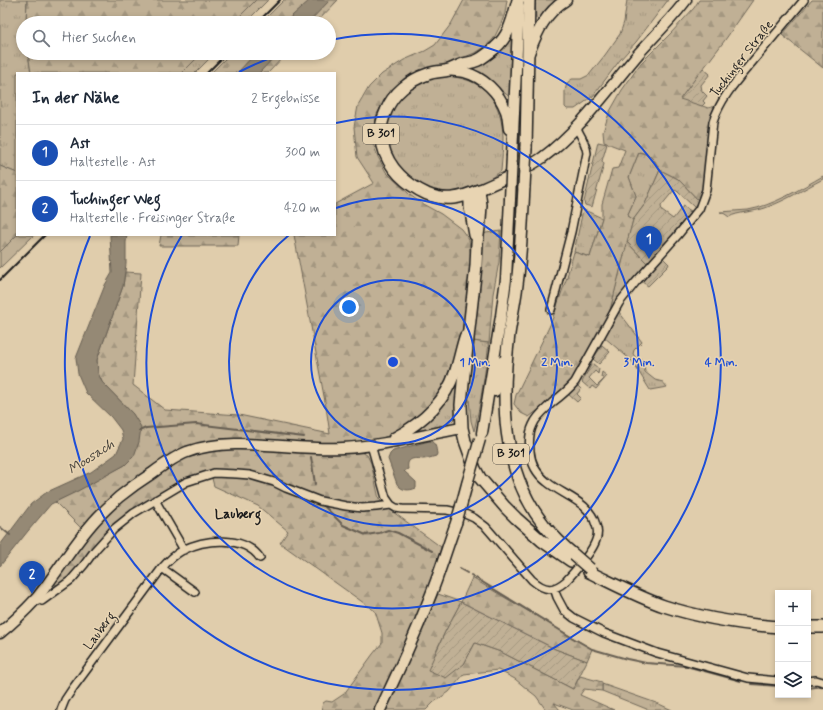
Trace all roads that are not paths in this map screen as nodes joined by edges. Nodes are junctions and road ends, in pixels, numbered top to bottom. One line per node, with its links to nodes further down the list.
1 (519, 0): 7 (main road, B 301); 9 (main road, B 301)
2 (529, 0): 6 (main road, B 301)
3 (566, 0): 6 (main road, B 301)
4 (686, 0): 8 (main road, B 301)
5 (804, 0): 26 (street, Tuchinger Straße)
6 (529, 53): 16 (main road, B 301, bridge)
7 (448, 70): 9 (main road, B 301); 11 (main road, B 301)
8 (576, 127): 10 (main road, B 301); 14 (street)
9 (513, 141): 18 (main road, B 301, bridge)
10 (474, 192): 11 (main road, B 301); 12 (main road, B 301); 13 (main road, B 301)
11 (449, 199): 12 (main road, B 301)
12 (472, 217): 13 (main road, B 301)
13 (476, 243): 15 (main road, B 301)
14 (551, 310)
15 (469, 329): 17 (main road, B 301); 19 (main road)
16 (509, 334): 18 (main road, B 301); 24 (main road, B 301)
17 (462, 428): 19 (main road); 24 (main road, B 301)
18 (481, 436): 37 (main road, bridge)
19 (376, 444): 21 (street); 32 (main road)
20 (155, 500): 21 (street); 22 (street); 28 (street)
21 (391, 505): 26 (street)
22 (184, 550): 23 (street, Lauberg); 25 (street, Lauberg)
23 (260, 558)
24 (573, 558): 29 (main road, B 301, bridge)
25 (162, 568): 27 (street); 36 (street, Lauberg)
26 (554, 588): 33 (street)
27 (194, 592)
28 (42, 601)
29 (775, 627)
30 (811, 627): 31 (main road)
31 (823, 627)
32 (0, 633)
33 (775, 680)
34 (811, 681): 35 (street)
35 (823, 682)
36 (61, 710)
37 (380, 710)

